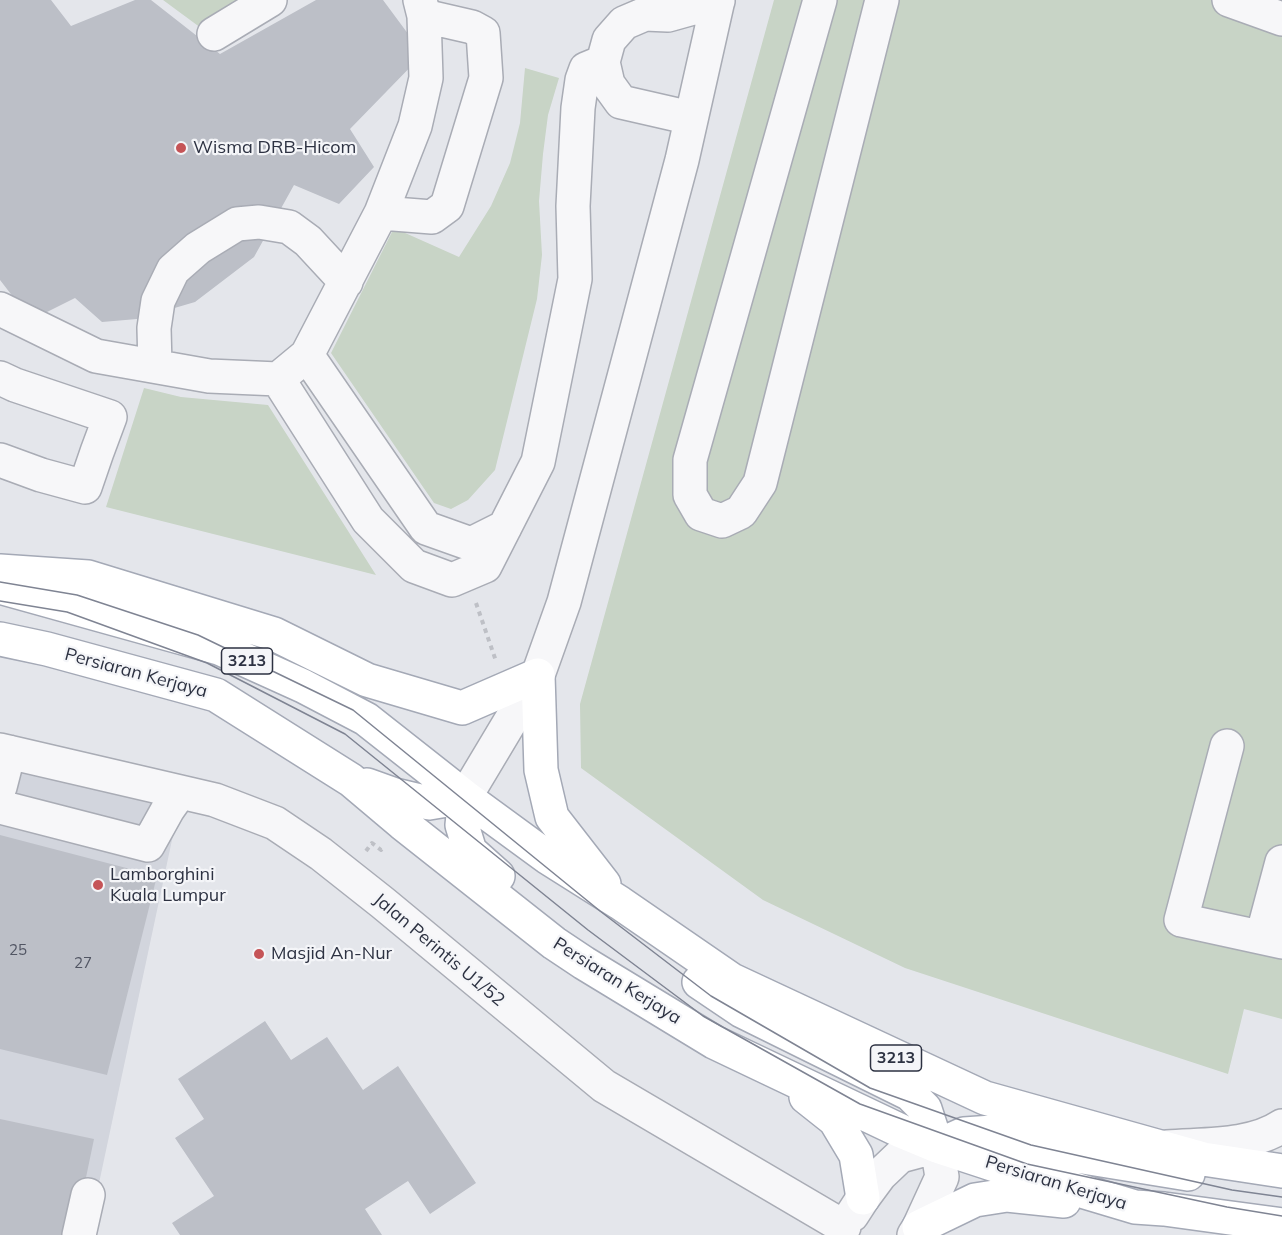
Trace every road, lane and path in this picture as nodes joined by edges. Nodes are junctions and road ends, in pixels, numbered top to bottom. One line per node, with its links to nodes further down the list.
1 (270, 0): 8 (street)
2 (820, 0): 3 (street)
3 (882, 0)
4 (1229, 0): 7 (street)
5 (718, 1): 9 (street); 11 (street)
6 (422, 8): 13 (street); 13 (street)
7 (1282, 19)
8 (214, 34)
9 (603, 62): 10 (street); 12 (street)
10 (621, 102): 11 (street); 12 (street)
11 (691, 118): 27 (street)
12 (577, 149): 21 (street)
13 (381, 213): 14 (street)
14 (346, 282): 16 (street); 17 (street)
15 (0, 309): 17 (street)
16 (307, 355): 19 (street); 21 (street)
17 (154, 366): 19 (street)
18 (0, 378): 20 (street)
19 (278, 379): 23 (street)
20 (0, 460)
21 (506, 527): 23 (street)
22 (0, 571): 27 (main road)
23 (466, 574): 26 (path)
24 (0, 587): 33 (main road, 3213)
25 (0, 639): 30 (main road, Persiaran Kerjaya / 3213)
26 (499, 670)
27 (538, 675): 33 (street); 39 (main road)
28 (1227, 746): 40 (street)
29 (4, 751): 31 (street); 32 (street, Jalan Perintis U1/52)
30 (351, 780): 33 (main road); 35 (main road, Persiaran Kerjaya / 3213)
31 (0, 787)
32 (180, 792): 34 (street); 38 (street, Jalan Perintis U1/52)
33 (465, 797): 36 (main road, 3213); 41 (main road)
34 (0, 807)
35 (402, 823): 38 (path); 41 (main road, Persiaran Kerjaya / 3213)
36 (547, 857): 39 (main road, 3213); 44 (main road)
37 (1282, 862): 40 (street)
38 (348, 875): 52 (street, Jalan Perintis U1/52)
39 (620, 903): 45 (main road, 3213)
40 (1272, 940)
41 (584, 963): 42 (main road, Persiaran Kerjaya / 3213)
42 (766, 1067): 44 (main road, Persiaran Kerjaya / 3213); 49 (main road)
43 (1282, 1126): 45 (street)
44 (937, 1146): 47 (main road); 49 (street); 50 (main road, Persiaran Kerjaya / 3213); 53 (street)
45 (1159, 1147): 46 (main road, 3213)
46 (1282, 1171)
47 (1282, 1188)
48 (88, 1195): 54 (street)
49 (863, 1198): 52 (street)
50 (1135, 1207): 51 (main road, Persiaran Kerjaya / 3213); 53 (main road)
51 (1282, 1225)
52 (842, 1231)
53 (917, 1231)
54 (79, 1235)

